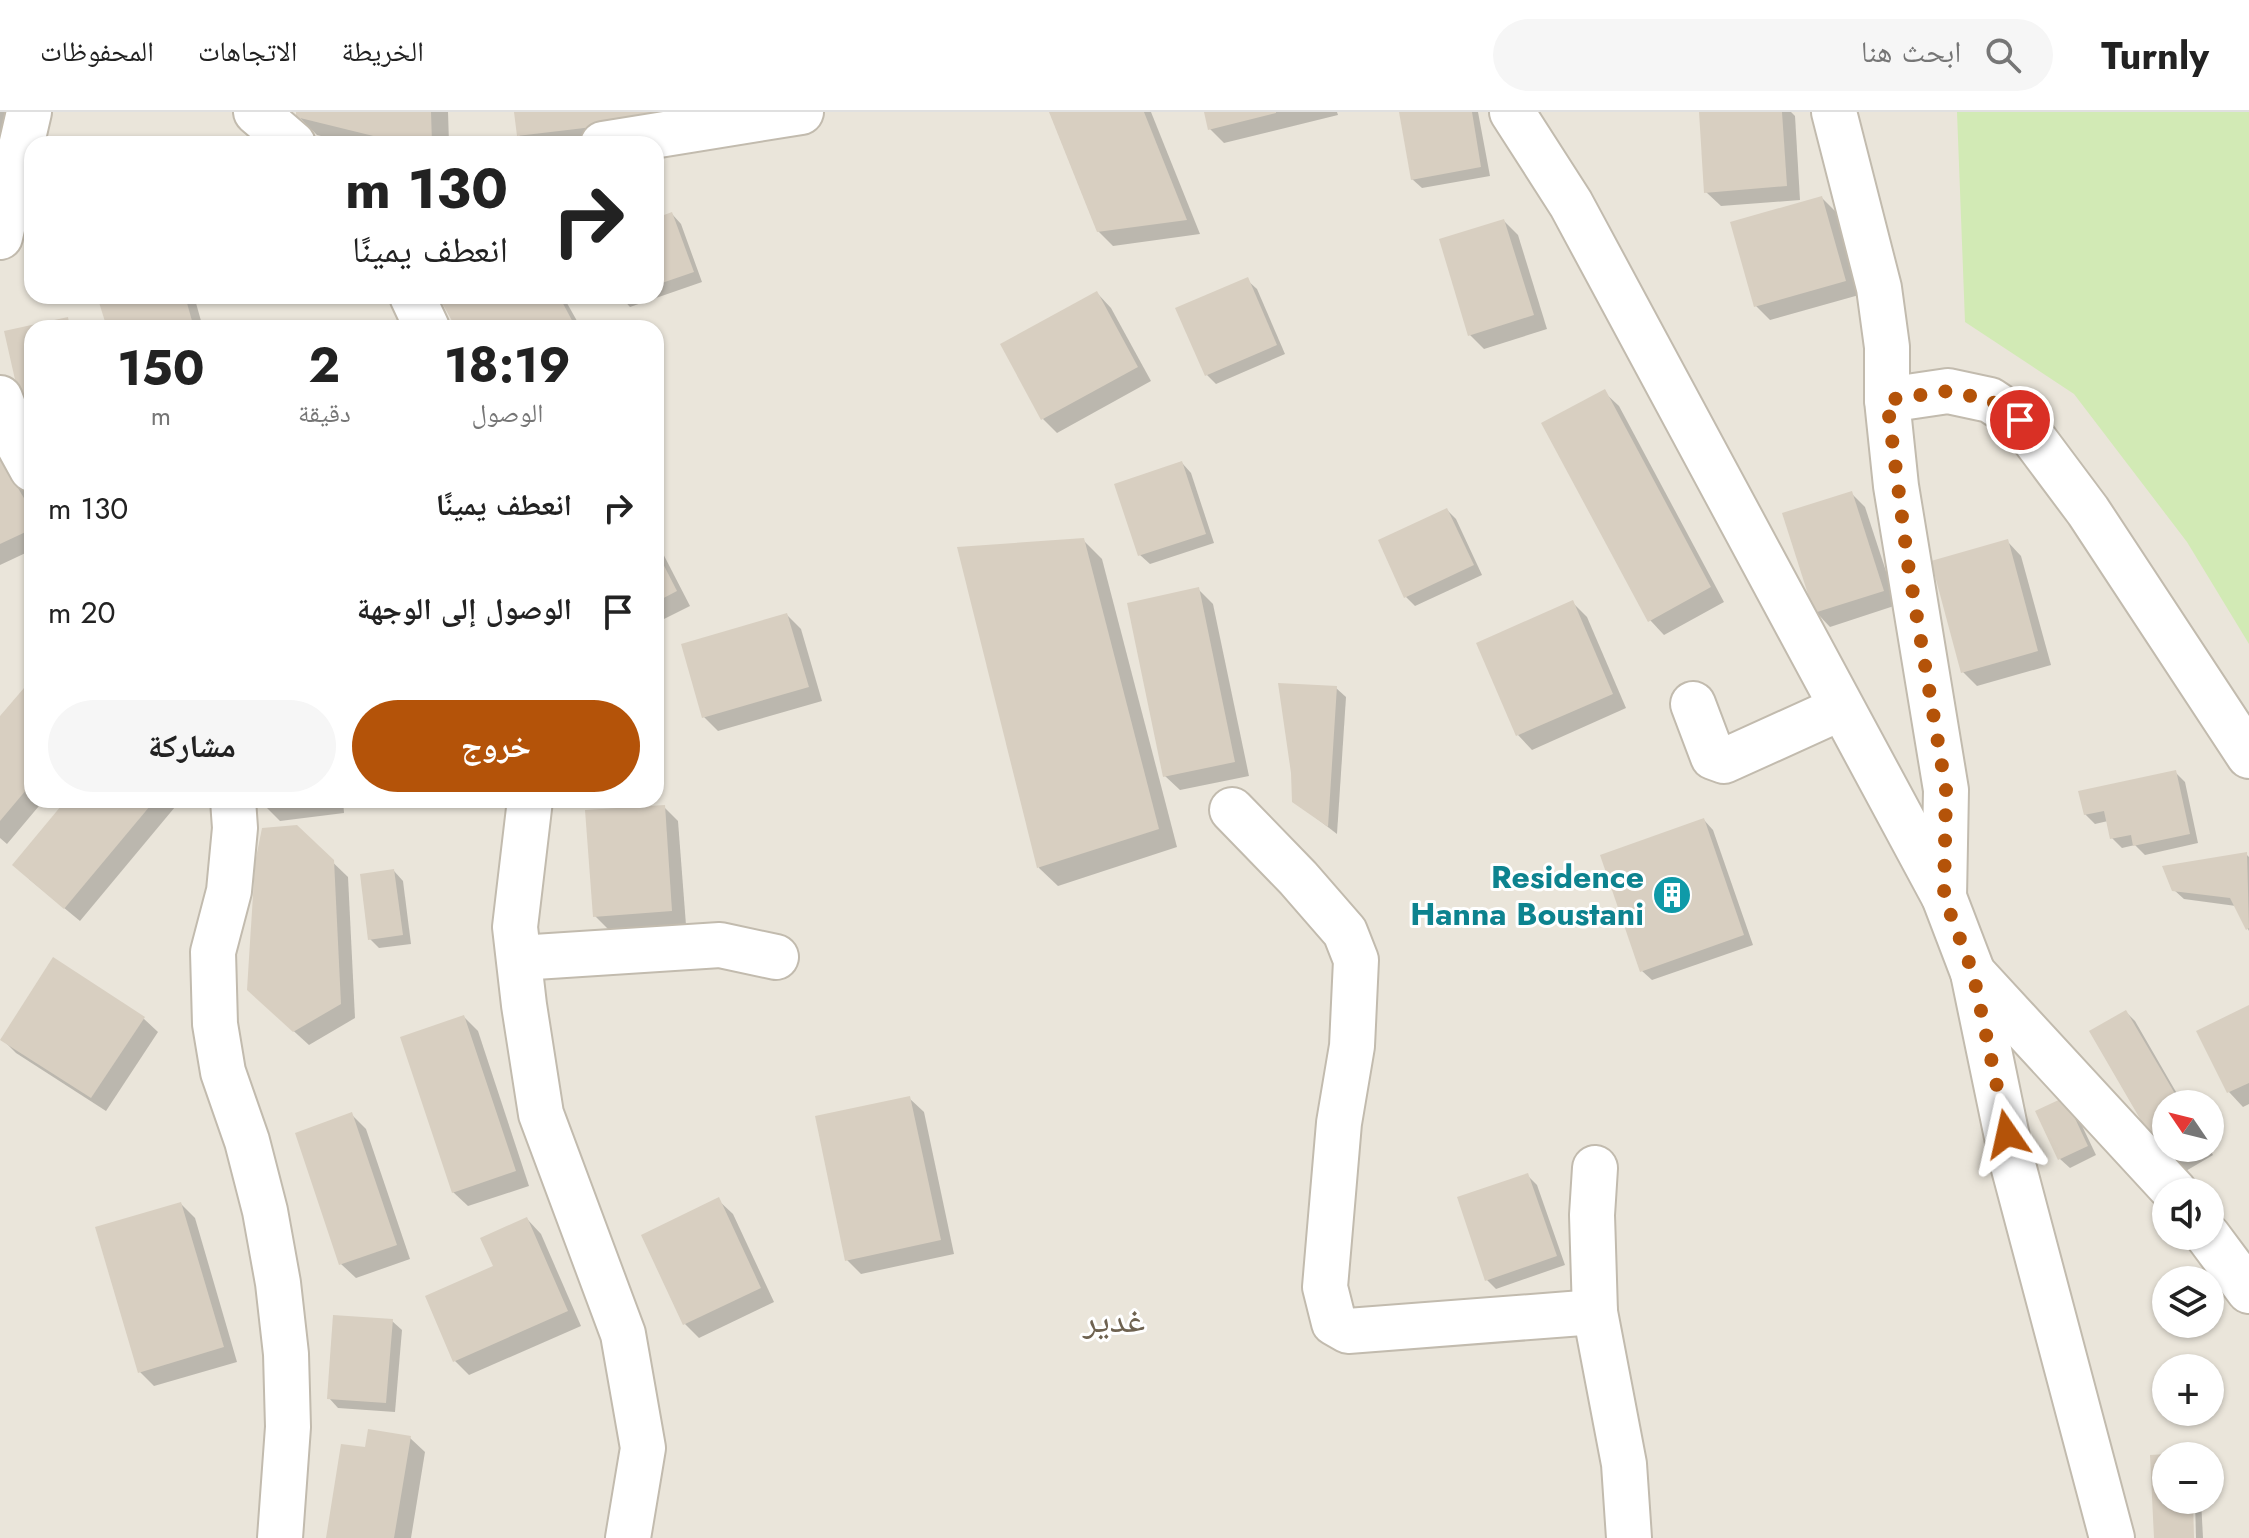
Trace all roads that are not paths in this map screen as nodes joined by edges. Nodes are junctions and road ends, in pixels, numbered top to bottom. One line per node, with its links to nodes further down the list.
1 (29, 112): 9 (street)
2 (256, 112): 7 (street)
3 (801, 112): 6 (street)
4 (1512, 112): 14 (street)
5 (1834, 112): 11 (street)
6 (744, 116): 8 (street)
7 (284, 136)
8 (643, 136)
9 (0, 237)
10 (0, 398): 12 (street)
11 (1887, 400): 15 (street); 19 (street)
12 (24, 454)
13 (1693, 704): 14 (street)
14 (1841, 708): 19 (street)
15 (2249, 756)
16 (234, 808): 28 (street)
17 (529, 808): 21 (street)
18 (1232, 810): 27 (street)
19 (1944, 897): 22 (street)
20 (776, 957): 21 (street)
21 (519, 958): 29 (street)
22 (1973, 973): 24 (street); 31 (street)
23 (1595, 1168): 27 (street)
24 (2162, 1178)
25 (2218, 1250): 26 (street)
26 (2249, 1291)
27 (1595, 1312): 30 (street)
28 (280, 1538)
29 (628, 1538)
30 (1629, 1538)
31 (2112, 1538)

